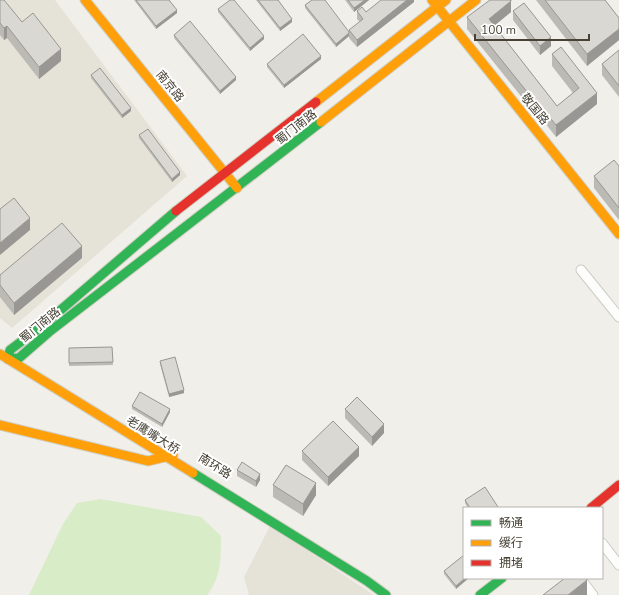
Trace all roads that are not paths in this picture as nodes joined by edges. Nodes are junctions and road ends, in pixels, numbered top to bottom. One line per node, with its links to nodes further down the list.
1 (85, 0): 6 (main road, 南京路)
2 (446, 0): 4 (main road, 蜀门南路)
3 (476, 0): 5 (main road, 蜀门南路)
4 (435, 3): 5 (main road, 敬国路); 6 (main road, 蜀门南路)
5 (449, 21): 7 (main road, 蜀门南路); 8 (main road, 敬国路)
6 (225, 173): 7 (main road, 南京路); 12 (main road, 蜀门南路)
7 (237, 188): 13 (main road, 蜀门南路)
8 (619, 234)
9 (582, 270): 10 (street)
10 (619, 317)
11 (0, 344): 12 (main road)
12 (4, 354): 13 (main road, 南环路); 15 (main road, 老鹰嘴大桥)
13 (19, 358): 15 (main road, 南环路)
14 (0, 425): 15 (main road)
15 (169, 455): 22 (main road, 老鹰嘴大桥); 23 (main road, 南环路)
16 (619, 485): 17 (main road)
17 (592, 507)
18 (603, 544): 19 (street)
19 (619, 565)
20 (501, 579): 24 (main road)
21 (581, 579): 25 (street)
22 (386, 595)
23 (397, 595)
24 (480, 595)
25 (593, 595)

